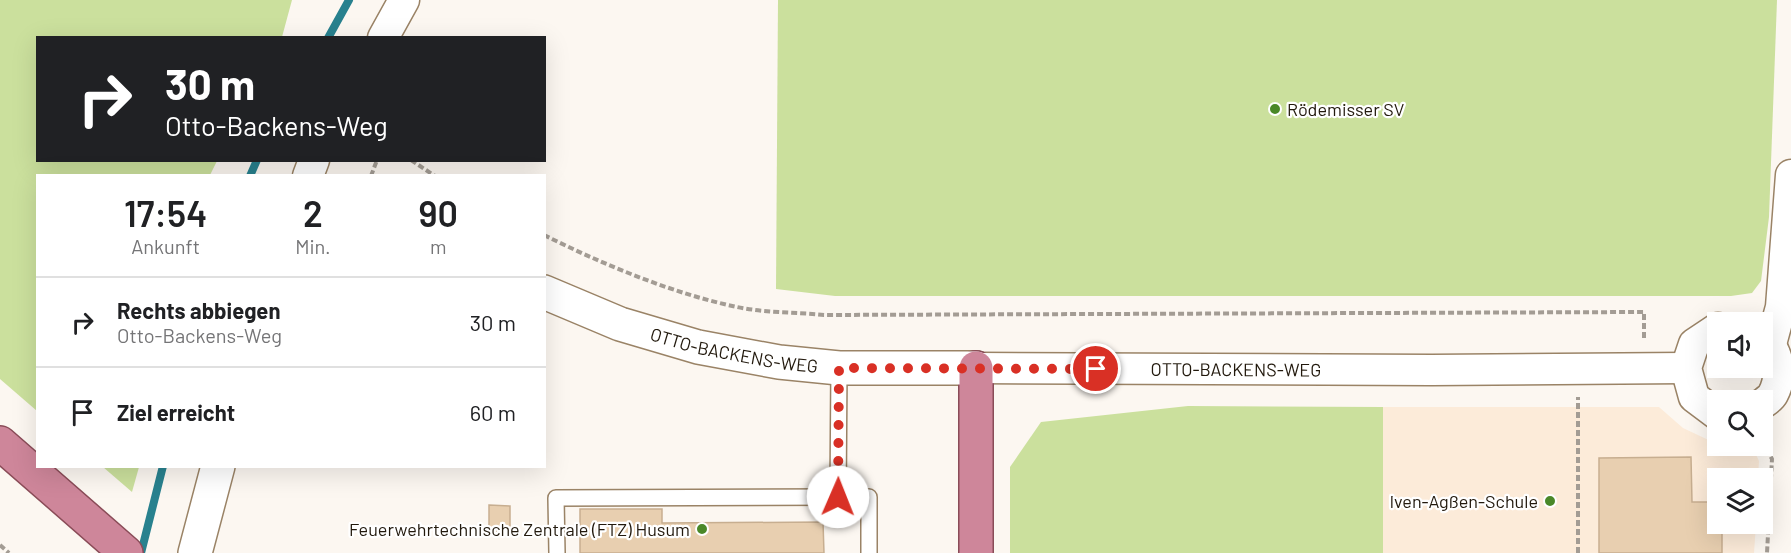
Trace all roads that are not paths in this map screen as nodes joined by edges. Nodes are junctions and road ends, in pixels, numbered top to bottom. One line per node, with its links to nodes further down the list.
1 (404, 0): 2 (street)
2 (384, 36)
3 (1791, 175): 5 (street)
4 (546, 293): 8 (street, OTTO-BACKENS-WEG)
5 (1773, 326)
6 (1707, 336): 10 (street)
7 (1773, 354): 11 (street)
8 (839, 368): 9 (street, OTTO-BACKENS-WEG); 15 (lane)
9 (976, 368): 10 (street, OTTO-BACKENS-WEG); 20 (highway)
10 (1686, 368): 12 (street)
11 (1773, 395)
12 (1707, 407)
13 (0, 443): 16 (highway)
14 (217, 468): 17 (street)
15 (838, 497): 18 (lane); 19 (lane)
16 (118, 546)
17 (195, 553)
18 (557, 553)
19 (869, 553)
20 (976, 553)

